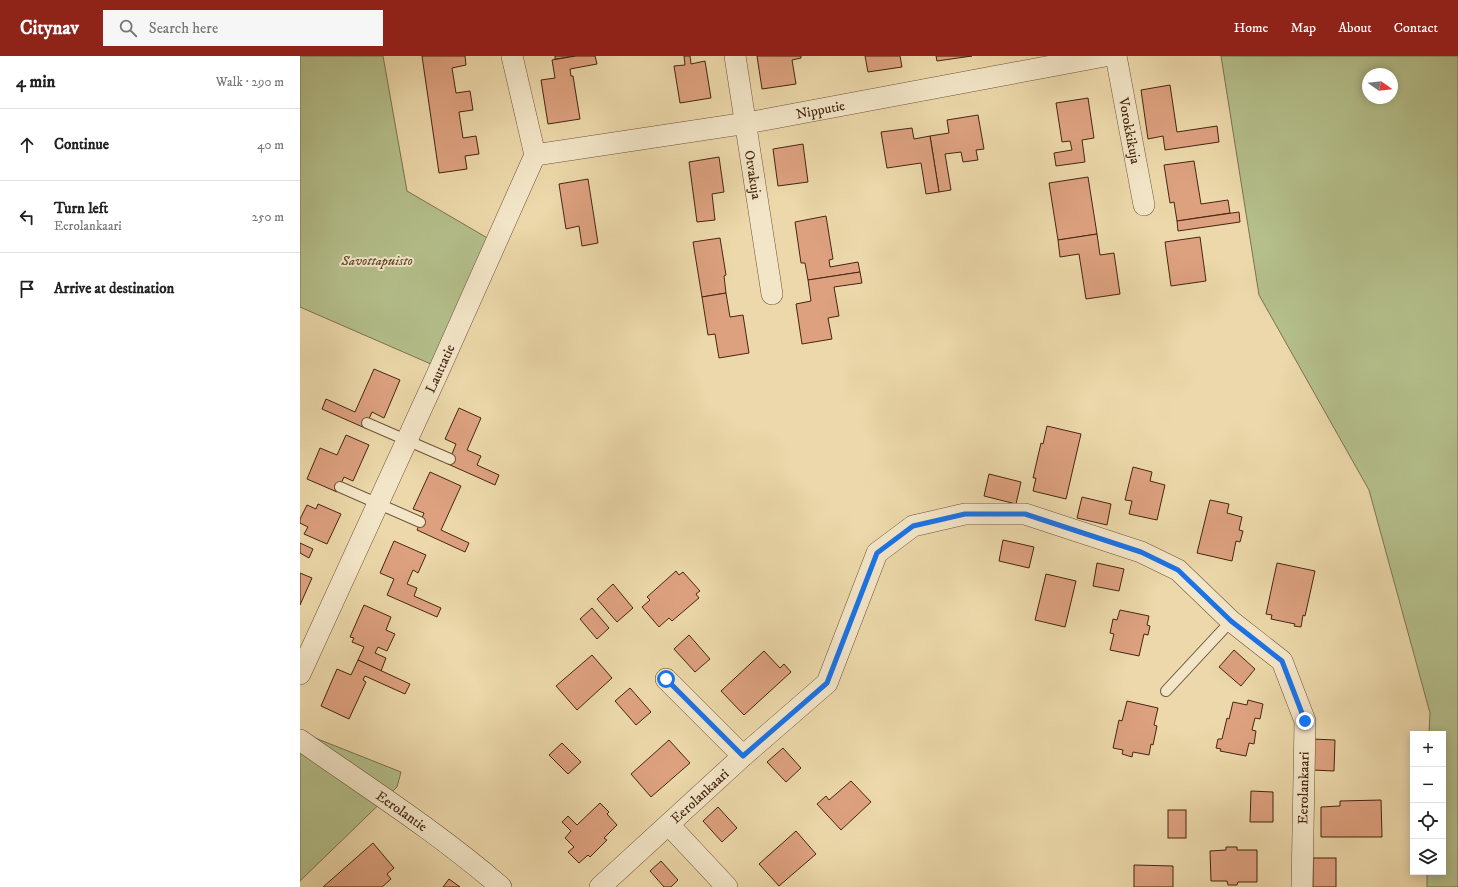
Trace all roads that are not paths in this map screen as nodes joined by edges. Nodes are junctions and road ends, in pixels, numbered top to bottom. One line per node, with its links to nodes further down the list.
1 (512, 56): 6 (street)
2 (735, 56): 5 (street, Otvakuja)
3 (1105, 56): 5 (street, Nipputie)
4 (1116, 56): 7 (street, Vorokkikuja)
5 (747, 123): 6 (street, Nipputie); 8 (street, Otvakuja)
6 (535, 155): 10 (street, Lauttatie)
7 (1144, 205)
8 (772, 294)
9 (367, 423): 10 (lane)
10 (407, 440): 11 (lane); 13 (street, Lauttatie)
11 (450, 459)
12 (340, 487): 13 (lane)
13 (378, 503): 14 (lane); 16 (street, Lauttatie)
14 (420, 522)
15 (1231, 621): 18 (lane); 20 (street, Eerolankaari); 25 (street, Eerolankaari)
16 (300, 674)
17 (666, 679): 20 (street)
18 (1166, 691)
19 (300, 740): 22 (street, Eerolantie)
20 (743, 756): 21 (street, Eerolankaari)
21 (669, 825): 23 (street, Eerolankaari); 24 (street)
22 (501, 887)
23 (600, 887)
24 (727, 887)
25 (1302, 887)

